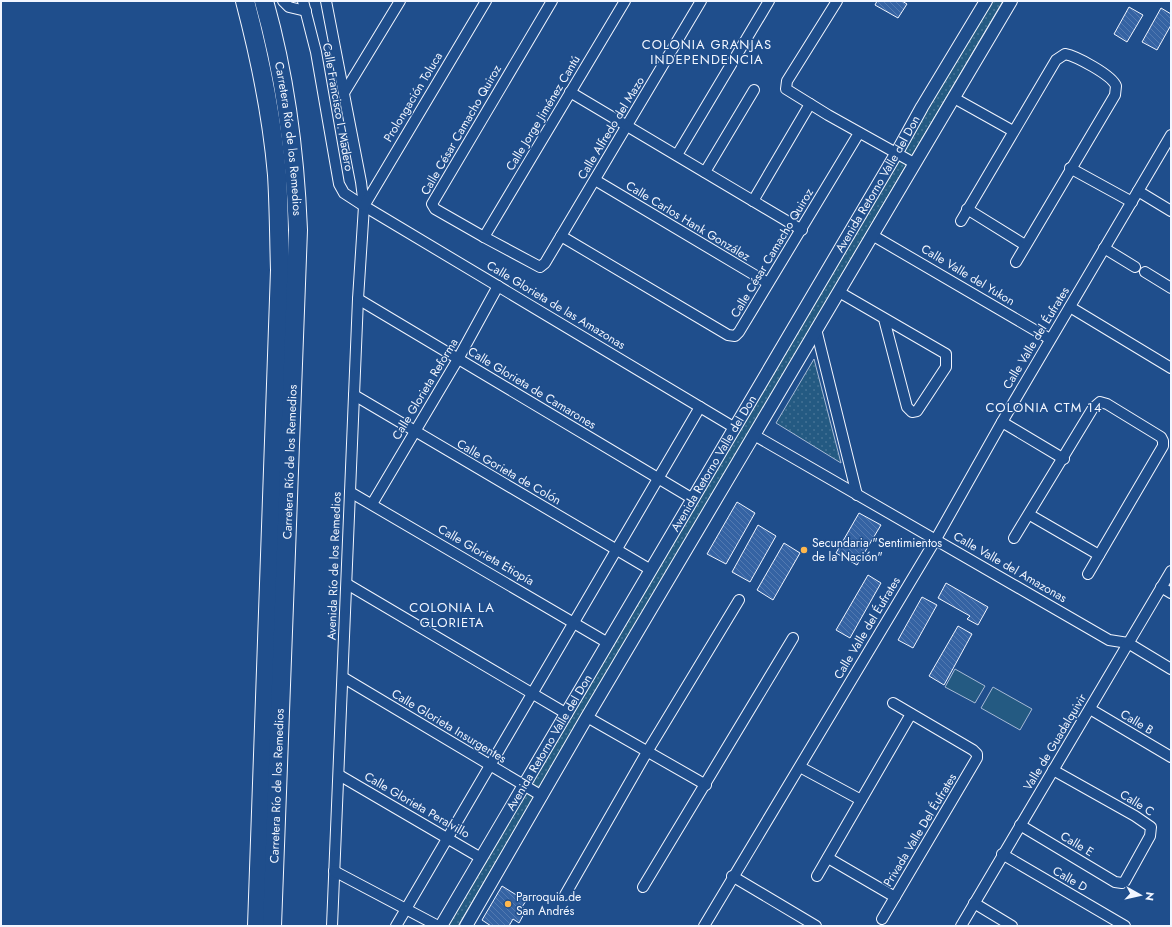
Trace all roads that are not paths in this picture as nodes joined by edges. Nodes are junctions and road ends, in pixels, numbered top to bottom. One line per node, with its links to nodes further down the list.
1 (246, 1): 117 (highway, Carretera Río de los Remedios)
2 (264, 1): 118 (highway, Carretera Río de los Remedios)
3 (283, 1): 14 (street)
4 (326, 1): 17 (street, Avenida Río de los Remedios)
5 (400, 1): 17 (street)
6 (486, 1): 33 (street, Prolongación Toluca)
7 (552, 1): 40 (street, Calle César Camacho Quiroz)
8 (625, 1): 16 (street, Calle Jorge Jiménez Cantú)
9 (701, 1): 20 (street, Calle Alfredo del Mazo)
10 (769, 1): 25 (street)
11 (836, 1): 19 (street)
12 (986, 1): 24 (street, Avenida Retorno Valle del Don)
13 (1011, 1): 18 (street, Avenida Retorno Valle del Don)
14 (305, 6): 33 (street, Calle Francisco I. Madero)
15 (754, 90): 28 (street)
16 (570, 92): 20 (street); 40 (street, Calle Jorge Jiménez Cantú)
17 (344, 93): 33 (street, Avenida Río de los Remedios)
18 (954, 98): 21 (street); 26 (street, Avenida Retorno Valle del Don)
19 (810, 104): 22 (street); 31 (street)
20 (628, 125): 25 (street); 29 (street, Calle Alfredo del Mazo)
21 (1013, 131): 27 (street); 34 (street)
22 (858, 133): 24 (street); 37 (street, Calle César Camacho Quiroz)
23 (1171, 135): 30 (street, Calle Valle del Éufrates)
24 (896, 154): 26 (street); 59 (street, Avenida Retorno Valle del Don)
25 (677, 155): 28 (street)
26 (914, 163): 38 (street, Avenida Retorno Valle del Don)
27 (1070, 168): 32 (street); 41 (street)
28 (705, 172): 31 (street)
29 (595, 180): 39 (street, Calle Alfredo del Mazo); 45 (street, Calle Carlos Hank González)
30 (1138, 191): 32 (street, Calle Valle del Éufrates); 35 (street)
31 (753, 201): 37 (street)
32 (1132, 202): 42 (street, Calle Valle del Éufrates)
33 (364, 206): 46 (street, Calle Glorieta de las Amazonas); 49 (street, Avenida Río de los Remedios)
34 (967, 209): 36 (street); 41 (street)
35 (1171, 211)
36 (961, 220)
37 (802, 230): 45 (street, Calle César Camacho Quiroz)
38 (872, 235): 48 (street, Avenida Retorno Valle del Don); 53 (street, Calle Valle del Yukon)
39 (561, 236): 44 (street, Calle Alfredo del Mazo); 45 (street, Calle César Camacho Quiroz)
40 (484, 238): 44 (street, Calle César Camacho Quiroz)
41 (1025, 245): 43 (street)
42 (1104, 248): 47 (street); 50 (street, Calle Valle del Éufrates)
43 (1016, 262)
44 (540, 266)
45 (768, 283)
46 (498, 286): 54 (street, Calle Glorieta Reforma); 57 (street, Calle Glorieta de las Amazonas)
47 (1171, 288)
48 (839, 292): 51 (street); 52 (street, Avenida Retorno Valle del Don)
49 (358, 299): 54 (street, Calle Glorieta de Camarones); 56 (street, Avenida Río de los Remedios)
50 (1070, 307): 53 (street, Calle Valle del Éufrates); 55 (street)
51 (884, 319): 51 (street)
52 (816, 329): 61 (street, Avenida Retorno Valle del Don); 65 (street)
53 (1050, 339): 58 (street, Calle Valle del Éufrates)
54 (458, 359): 60 (street, Calle Glorieta Reforma); 63 (street, Calle Glorieta de Camarones)
55 (1171, 368)
56 (354, 395): 60 (street, Calle Gorieta de Colón); 64 (street, Avenida Río de los Remedios)
57 (700, 406): 59 (street, Calle Glorieta de las Amazonas); 63 (street)
58 (1002, 422): 62 (street); 70 (street, Calle Valle del Éufrates)
59 (735, 428): 66 (street, Avenida Retorno Valle del Don)
60 (414, 432): 67 (street, Calle Glorieta Reforma); 71 (street, Calle Gorieta de Colón)
61 (754, 435): 65 (street, Calle Valle del Amazonas); 91 (street, Avenida Retorno Valle del Don)
62 (1064, 459): 68 (street); 72 (street)
63 (658, 478): 66 (street, Calle Glorieta de Camarones); 71 (street)
64 (350, 492): 67 (street, Calle Glorieta Etiopía); 76 (street, Avenida Río de los Remedios)
65 (857, 495): 70 (street, Calle Valle del Amazonas)
66 (693, 499): 73 (street, Avenida Retorno Valle del Don)
67 (372, 504): 80 (street, Calle Glorieta Etiopía)
68 (1030, 515): 69 (street); 72 (street)
69 (1014, 538)
70 (936, 539): 83 (street, Calle Valle del Amazonas); 95 (street, Calle Valle del Éufrates)
71 (616, 550): 73 (street, Calle Gorieta de Colón); 80 (street)
72 (1099, 555): 75 (street)
73 (651, 570): 82 (street, Avenida Retorno Valle del Don)
74 (1171, 571): 77 (street, Valle de Guadalquivir)
75 (1088, 574)
76 (347, 584): 85 (street, Avenida Río de los Remedios); 86 (street)
77 (1161, 587): 78 (street); 83 (street, Valle de Guadalquivir)
78 (1171, 592)
79 (739, 600): 92 (street)
80 (574, 622): 82 (street, Calle Glorieta Etiopía); 86 (street)
81 (792, 638): 99 (street)
82 (608, 643): 89 (street, Avenida Retorno Valle del Don)
83 (1128, 643): 84 (street, Calle Valle del Amazonas); 88 (street, Valle de Guadalquivir)
84 (1171, 669)
85 (344, 678): 94 (street, Calle Glorieta Insurgentes); 97 (street, Avenida Río de los Remedios)
86 (532, 692): 89 (street); 94 (street)
87 (894, 703): 90 (street)
88 (1090, 709): 93 (street, Calle B); 96 (street, Valle de Guadalquivir)
89 (566, 714): 98 (street, Avenida Retorno Valle del Don)
90 (911, 714): 101 (street); 113 (street, Privada Valle Del Éufrates)
91 (587, 717): 92 (street); 100 (street, Avenida Retorno Valle del Don)
92 (647, 752): 99 (street); 112 (street)
93 (1171, 757)
94 (490, 765): 98 (street, Calle Glorieta Insurgentes); 103 (street)
95 (800, 767): 101 (street); 108 (street, Calle Valle del Éufrates)
96 (1053, 770): 102 (street, Valle de Guadalquivir); 110 (street, Calle C)
97 (339, 775): 103 (street, Calle Glorieta Peralvillo); 107 (street, Avenida Río de los Remedios)
98 (524, 785): 100 (street, Calle Glorieta Insurgentes); 105 (street, Avenida Retorno Valle del Don)
99 (706, 785): 111 (street)
100 (542, 796): 123 (street, Avenida Retorno Valle del Don)
101 (861, 800): 106 (street)
102 (1020, 825): 104 (street, Valle de Guadalquivir); 110 (street, Calle E)
103 (447, 837): 105 (street, Calle Glorieta Peralvillo); 115 (street)
104 (1002, 854): 114 (street, Valle de Guadalquivir); 128 (street, Calle D)
105 (481, 858): 122 (street, Avenida Retorno Valle del Don)
106 (828, 858): 109 (street); 113 (street, Privada Valle Del Éufrates)
107 (334, 871): 115 (street); 119 (street, Avenida Río de los Remedios)
108 (732, 876): 124 (street, Calle Valle del Éufrates); 125 (street)
109 (817, 876)
110 (1122, 883)
111 (643, 887)
112 (565, 895)
113 (895, 897): 116 (street, Privada Valle Del Éufrates)
114 (974, 903): 126 (street, Valle de Guadalquivir); 127 (street)
115 (406, 909): 120 (street); 121 (street)
116 (882, 919)
117 (256, 926)
118 (272, 926)
119 (332, 926)
120 (396, 926)
121 (438, 926)
122 (441, 926)
123 (466, 926)
124 (704, 926)
125 (816, 926)
126 (961, 926)
127 (1012, 926)
128 (1125, 926)

